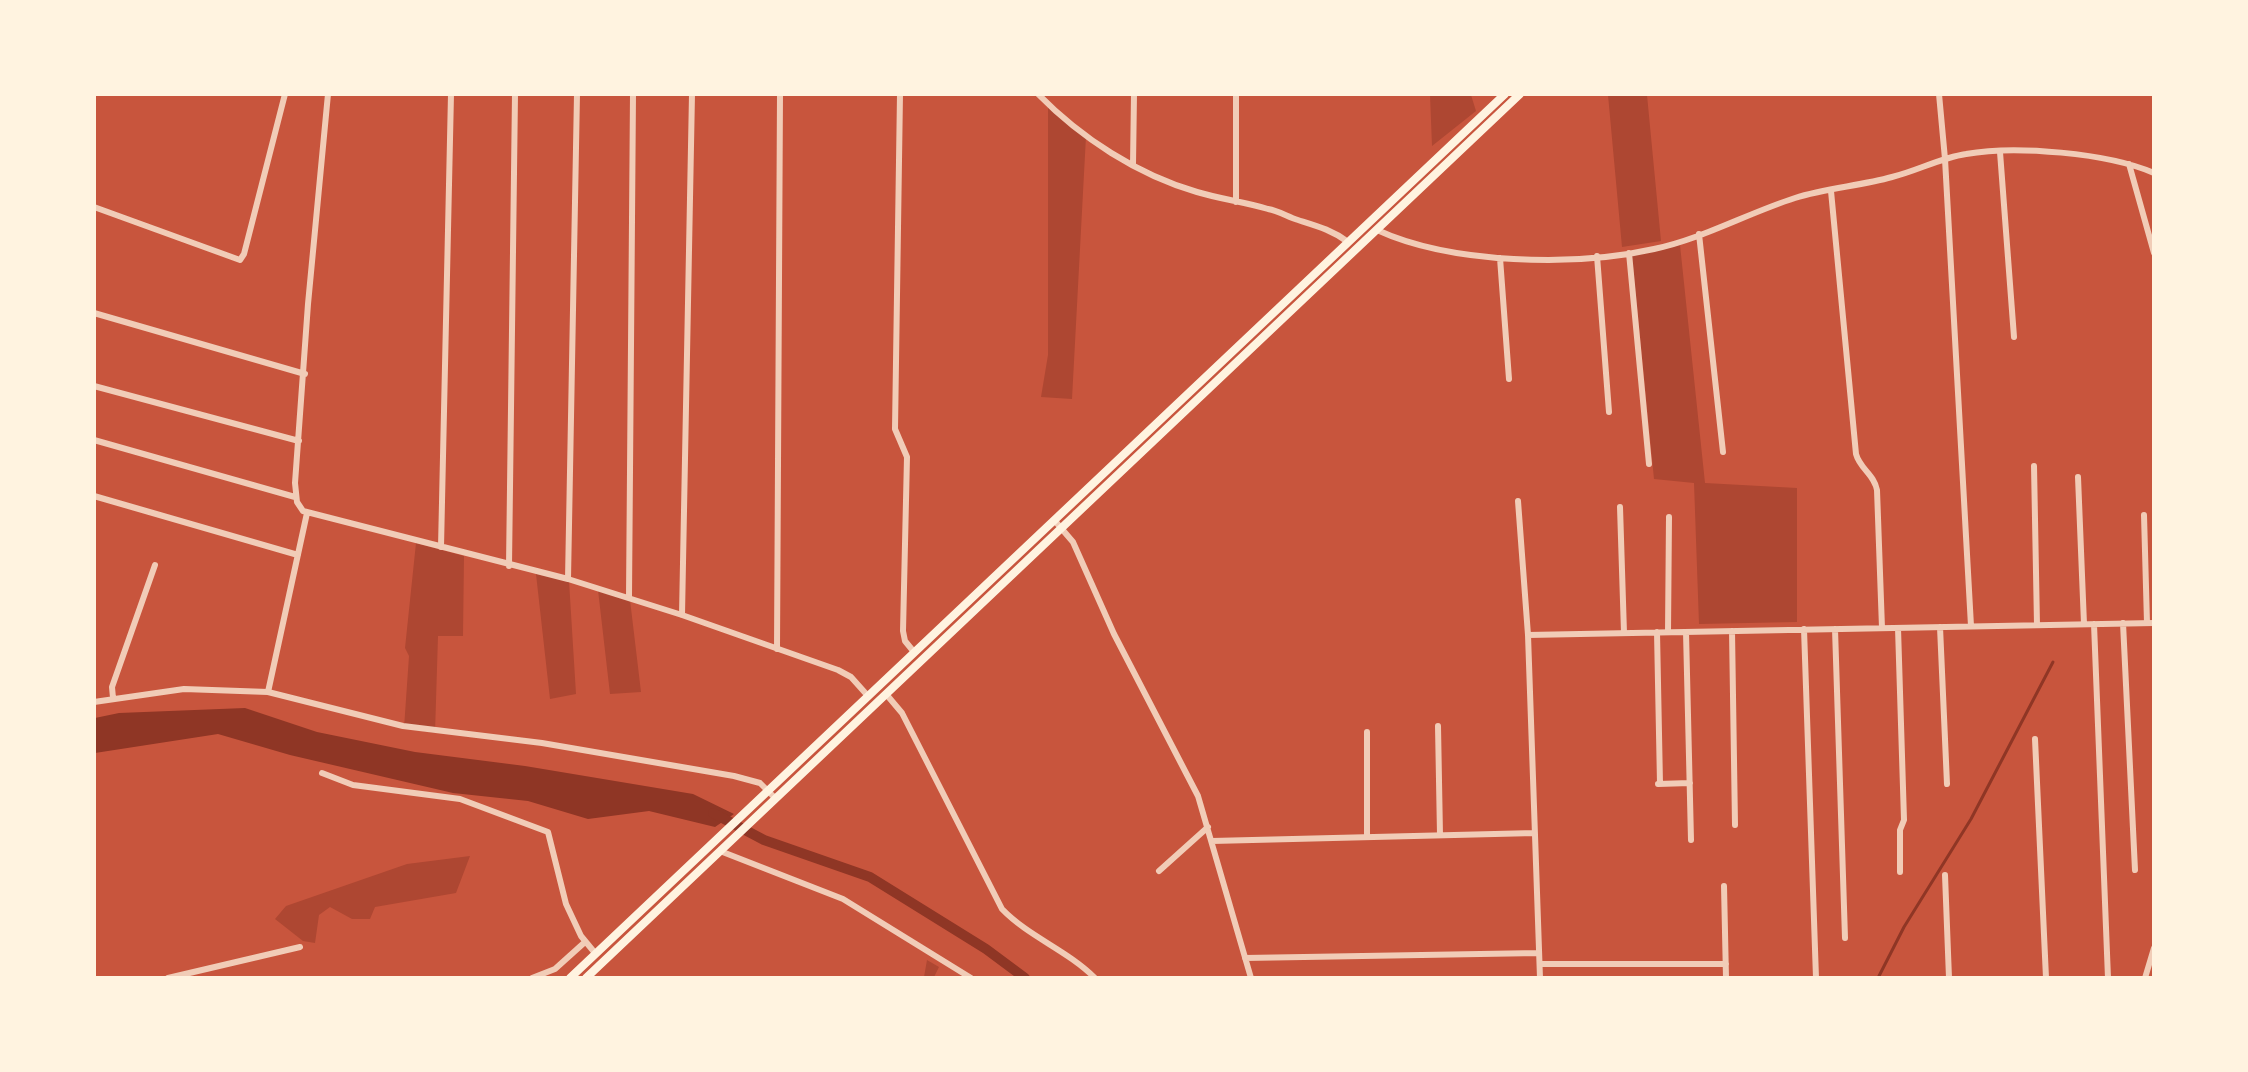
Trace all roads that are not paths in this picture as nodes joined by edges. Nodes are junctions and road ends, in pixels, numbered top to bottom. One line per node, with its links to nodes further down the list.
1 (285, 94): 25 (street)
2 (328, 94): 35 (street)
3 (451, 94): 54 (street)
4 (515, 94): 57 (street)
5 (577, 94): 58 (street)
6 (633, 94): 59 (street)
7 (692, 94): 60 (street)
8 (780, 94): 78 (street)
9 (900, 94): 79 (street)
10 (1038, 94): 17 (street)
11 (1048, 94): 17 (street)
12 (1134, 94): 21 (street)
13 (1236, 94): 24 (street)
14 (1505, 94): 28 (main road)
15 (1520, 94): 26 (main road)
16 (1939, 94): 19 (street)
17 (1048, 105): 21 (street)
18 (2000, 152): 19 (street); 20 (street); 34 (street)
19 (1946, 159): 23 (street); 66 (street)
20 (2129, 164): 22 (street); 30 (street)
21 (1133, 165): 24 (street)
22 (2154, 173)
23 (1831, 190): 27 (street); 68 (street)
24 (1236, 202): 28 (street)
25 (94, 207)
26 (1377, 230): 32 (street); 53 (main road)
27 (1699, 234): 29 (street); 41 (street)
28 (1348, 242): 52 (main road)
29 (1629, 253): 31 (street); 42 (street)
30 (2154, 253)
31 (1596, 256): 32 (street); 38 (street)
32 (1500, 258): 36 (street)
33 (94, 313): 35 (street)
34 (2014, 337)
35 (305, 374): 40 (street)
36 (1509, 379)
37 (94, 386): 40 (street)
38 (1609, 412)
39 (94, 440): 46 (street)
40 (299, 441): 46 (street)
41 (1723, 452)
42 (1649, 464)
43 (2034, 466): 65 (street)
44 (2078, 477): 63 (street)
45 (94, 496): 55 (street)
46 (295, 497): 49 (street)
47 (1518, 501): 77 (street)
48 (1620, 507): 76 (street)
49 (307, 513): 54 (street); 55 (street)
50 (2144, 515): 62 (street)
51 (1669, 517): 74 (street)
52 (1055, 521): 53 (street); 79 (main road)
53 (1062, 528): 81 (main road); 94 (street)
54 (441, 547): 57 (street)
55 (298, 555): 80 (street)
56 (155, 565): 83 (street)
57 (509, 566): 58 (street)
58 (568, 579): 59 (street)
59 (629, 597): 60 (street)
60 (682, 615): 78 (street)
61 (2123, 623): 62 (street); 64 (street); 101 (street)
62 (2150, 623)
63 (2084, 624): 64 (street); 65 (street)
64 (2094, 624): 127 (street)
65 (2037, 625): 66 (street)
66 (1971, 626): 67 (street)
67 (1940, 627): 69 (street); 90 (street)
68 (1882, 628): 69 (street); 71 (street)
69 (1898, 628): 103 (street)
70 (1804, 629): 71 (street); 72 (street); 124 (street)
71 (1835, 629): 106 (street)
72 (1732, 631): 75 (street); 93 (street)
73 (1657, 632): 74 (street); 76 (street); 89 (street)
74 (1668, 632): 75 (street)
75 (1686, 632): 89 (street)
76 (1624, 633): 77 (street)
77 (1528, 634): 95 (street)
78 (777, 649): 82 (street)
79 (914, 652): 82 (main road)
80 (268, 692): 83 (street); 91 (street)
81 (886, 694): 92 (main road); 120 (street)
82 (868, 696): 91 (main road)
83 (113, 698): 84 (street)
84 (94, 702)
85 (1438, 726): 96 (street)
86 (1366, 732): 97 (street)
87 (2035, 739): 126 (street)
88 (322, 773): 107 (street)
89 (1690, 783): 98 (street)
90 (1947, 784)
91 (769, 791): 92 (street); 110 (main road)
92 (776, 799): 100 (main road)
93 (1735, 825)
94 (1208, 827): 99 (street); 102 (street)
95 (1535, 833): 96 (street); 111 (street)
96 (1440, 835): 97 (street)
97 (1367, 837): 99 (street)
98 (1691, 840)
99 (1212, 841): 112 (street)
100 (720, 851): 118 (main road); 119 (street)
101 (2135, 870)
102 (1159, 871)
103 (1900, 872)
104 (1945, 875): 125 (street)
105 (1724, 886): 114 (street)
106 (1845, 938)
107 (585, 942): 110 (street); 116 (street)
108 (300, 947): 115 (street)
109 (2154, 948): 128 (street)
110 (595, 953): 117 (main road)
111 (1539, 953): 112 (street); 113 (street)
112 (1245, 958): 121 (street)
113 (1540, 964): 114 (street); 122 (street)
114 (1726, 964): 123 (street)
115 (168, 978)
116 (532, 978)
117 (570, 978)
118 (586, 978)
119 (971, 978)
120 (1095, 978)
121 (1251, 978)
122 (1540, 978)
123 (1726, 978)
124 (1816, 978)
125 (1949, 978)
126 (2046, 978)
127 (2108, 978)
128 (2145, 978)

